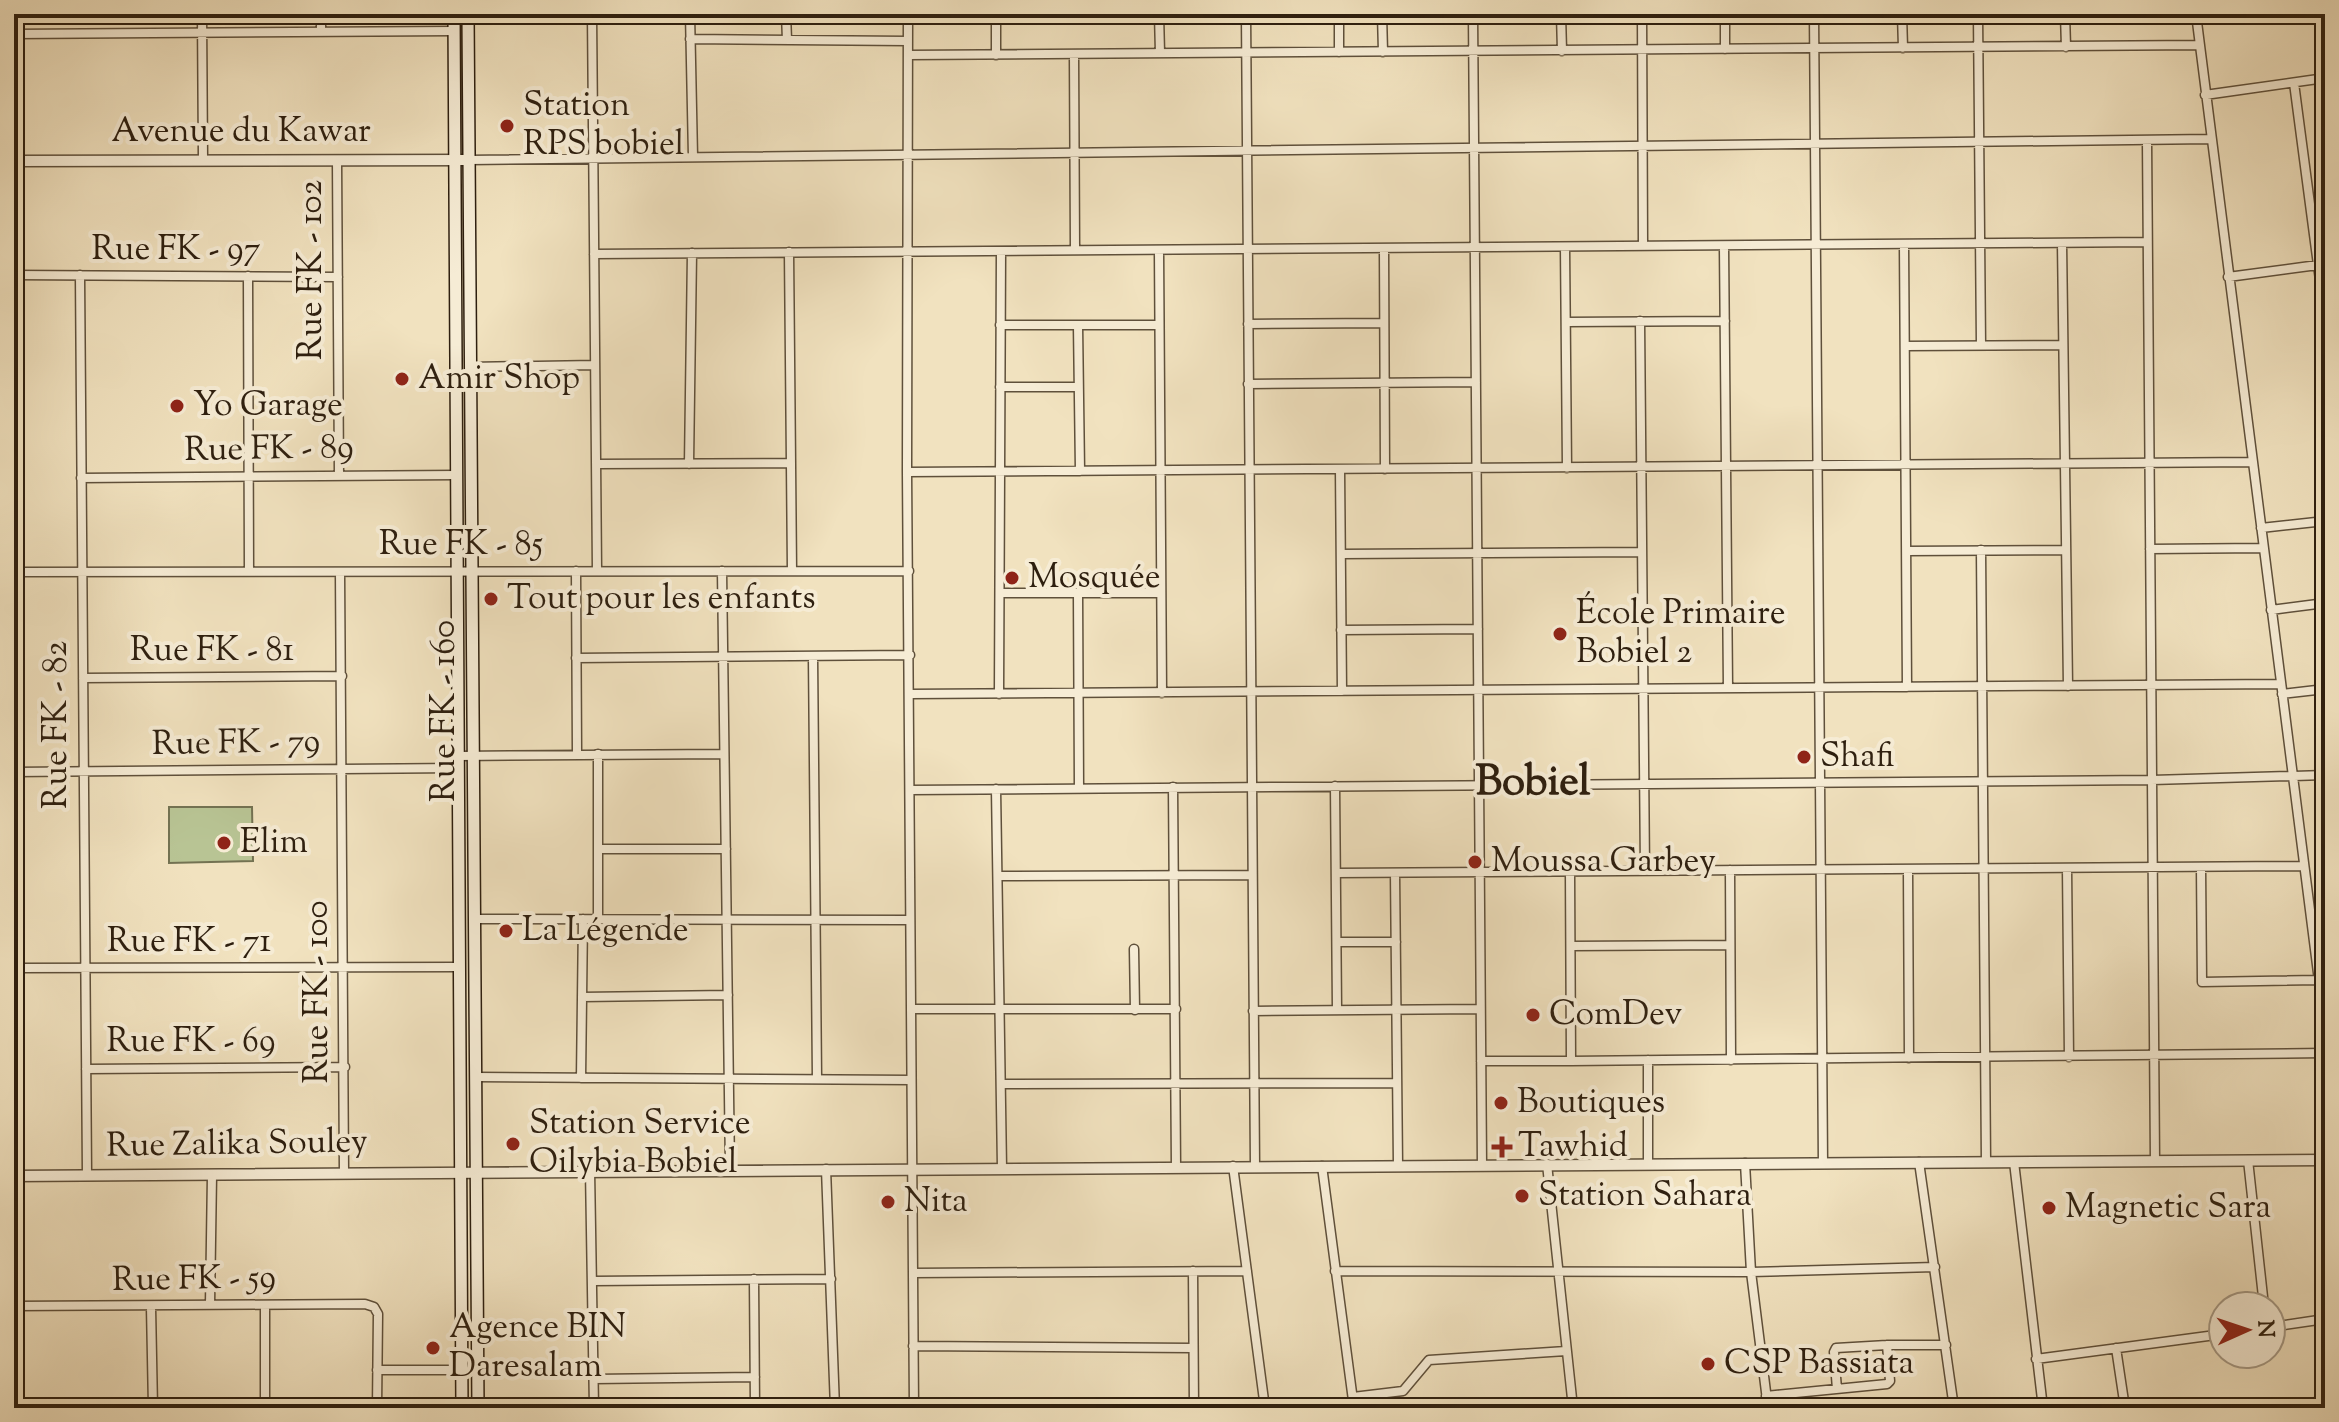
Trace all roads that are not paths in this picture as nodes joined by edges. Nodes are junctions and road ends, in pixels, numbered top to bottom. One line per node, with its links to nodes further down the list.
1 (202, 14): 25 (street)
2 (321, 14): 24 (street)
3 (454, 14): 23 (main road, Rue FK - 160)
4 (468, 14): 63 (main road, Rue FK - 160)
5 (592, 14): 59 (street)
6 (690, 14): 27 (street)
7 (786, 14): 28 (street)
8 (908, 14): 29 (street)
9 (996, 14): 45 (street)
10 (1159, 14): 41 (street)
11 (1246, 14): 42 (street)
12 (1339, 14): 39 (street)
13 (1382, 14): 40 (street)
14 (1473, 14): 37 (street)
15 (1561, 14): 38 (street)
16 (1642, 14): 36 (street)
17 (1725, 14): 34 (street)
18 (1814, 14): 35 (street)
19 (1902, 14): 32 (street)
20 (1978, 14): 33 (street)
21 (2065, 14): 31 (street)
22 (2196, 14): 30 (street)
23 (454, 31): 24 (street); 62 (main road, Rue FK - 160)
24 (321, 32): 25 (street)
25 (202, 33): 26 (street); 60 (street)
26 (14, 34)
27 (690, 39): 28 (street); 58 (street)
28 (787, 40): 29 (street)
29 (908, 41): 44 (street)
30 (2200, 45): 31 (street); 48 (street)
31 (2066, 47): 33 (street)
32 (1903, 48): 33 (street); 35 (street)
33 (1979, 48): 51 (street)
34 (1725, 49): 35 (street); 36 (street)
35 (1815, 49): 52 (street)
36 (1642, 50): 38 (street); 53 (street)
37 (1473, 51): 38 (street); 40 (street); 54 (street)
38 (1562, 51)
39 (1339, 52): 40 (street); 42 (street)
40 (1383, 52)
41 (1160, 53): 42 (street); 43 (street)
42 (1246, 53): 55 (street)
43 (1074, 54): 45 (street); 56 (street)
44 (908, 55): 45 (street); 57 (street)
45 (996, 55)
46 (2325, 78): 47 (street)
47 (2294, 83): 48 (street); 83 (street)
48 (2205, 95): 49 (street)
49 (2210, 139): 50 (street); 88 (street)
50 (2147, 140): 51 (street); 65 (street)
51 (1979, 141): 52 (street); 68 (street)
52 (1815, 143): 53 (street); 69 (street)
53 (1643, 146): 54 (street); 70 (street)
54 (1474, 148): 55 (street); 72 (street)
55 (1247, 150): 56 (street); 75 (street)
56 (1076, 152): 57 (street); 76 (street)
57 (908, 154): 58 (street); 80 (street)
58 (693, 157): 59 (street)
59 (593, 158): 63 (street); 82 (street)
60 (203, 160): 61 (street, Avenue du Kawar); 64 (street, Avenue du Kawar)
61 (337, 160): 62 (street, Avenue du Kawar); 87 (street, Rue FK - 102)
62 (454, 160): 63 (street, Avenue du Kawar); 127 (main road, Rue FK - 160)
63 (469, 160): 102 (main road, Rue FK - 160)
64 (14, 161)
65 (2147, 242): 66 (street); 113 (street)
66 (2062, 243): 68 (street); 99 (street)
67 (1904, 244): 68 (street); 69 (street); 100 (street)
68 (1980, 244): 98 (street)
69 (1816, 245): 71 (street); 115 (street)
70 (1643, 246): 71 (street); 73 (street)
71 (1724, 246): 91 (street)
72 (1475, 247): 73 (street); 74 (street); 103 (street)
73 (1565, 247): 92 (street)
74 (1384, 248): 75 (street); 93 (street)
75 (1247, 249): 77 (street); 94 (street)
76 (1075, 250): 77 (street); 78 (street)
77 (1159, 250): 97 (street)
78 (1001, 251): 80 (street); 95 (street)
79 (789, 252): 80 (street); 81 (street); 109 (street)
80 (908, 252): 125 (street)
81 (692, 253): 82 (street); 111 (street)
82 (594, 254): 101 (street)
83 (2322, 265): 88 (street); 89 (street)
84 (14, 275): 85 (street, Rue FK - 97)
85 (80, 275): 86 (street, Rue FK - 97); 130 (street, Rue FK - 82)
86 (248, 276): 87 (street, Rue FK - 97); 129 (street)
87 (338, 277): 128 (street, Rue FK - 102)
88 (2228, 277): 108 (street)
89 (2325, 318)
90 (1640, 321): 91 (street); 92 (street); 116 (street)
91 (1725, 321): 117 (street)
92 (1566, 322): 119 (street)
93 (1384, 323): 94 (street); 104 (street)
94 (1248, 324): 105 (street)
95 (1000, 325): 96 (street); 106 (street)
96 (1078, 325): 97 (street); 107 (street)
97 (1159, 325): 124 (street)
98 (1981, 345): 99 (street); 100 (street)
99 (2063, 345): 112 (street)
100 (1905, 346): 114 (street)
101 (595, 365): 102 (street); 110 (street)
102 (470, 367): 142 (main road, Rue FK - 160)
103 (1476, 382): 104 (street); 118 (street)
104 (1385, 383): 105 (street); 121 (street)
105 (1248, 384): 122 (street)
106 (1000, 387): 107 (street); 126 (street)
107 (1078, 387): 123 (street)
108 (2252, 462): 113 (street); 132 (street)
109 (791, 463): 111 (street); 146 (street)
110 (596, 464): 111 (street); 144 (street)
111 (689, 464)
112 (2065, 464): 113 (street); 114 (street); 136 (street)
113 (2149, 464): 134 (street)
114 (1905, 465): 115 (street); 137 (street)
115 (1818, 466): 117 (street); 171 (street)
116 (1642, 467): 117 (street); 119 (street); 138 (street)
117 (1726, 467): 170 (street)
118 (1476, 468): 119 (street); 121 (street); 139 (street)
119 (1567, 468)
120 (1340, 469): 121 (street); 122 (street); 140 (street)
121 (1385, 469)
122 (1249, 470): 124 (street); 176 (street)
123 (1080, 471): 124 (street); 126 (street)
124 (1158, 471): 154 (street)
125 (907, 472): 126 (street); 147 (street)
126 (1000, 472): 152 (street)
127 (457, 475): 128 (street, Rue FK - 89); 141 (main road, Rue FK - 160)
128 (339, 476): 129 (street, Rue FK - 89)
129 (249, 477): 130 (street, Rue FK - 89); 150 (street)
130 (81, 478): 149 (street, Rue FK - 82)
131 (2325, 521): 132 (street)
132 (2261, 528): 133 (street)
133 (2263, 548): 134 (street); 156 (street)
134 (2150, 549): 166 (street)
135 (1981, 550): 136 (street); 137 (street); 169 (street)
136 (2066, 550): 167 (street)
137 (1906, 551): 168 (street)
138 (1642, 552): 139 (street); 172 (street)
139 (1477, 553): 140 (street); 157 (street)
140 (1341, 554): 158 (street)
141 (457, 571): 142 (street, Rue FK - 85); 151 (street, Rue FK - 85); 186 (main road, Rue FK - 160)
142 (472, 571): 143 (street, Rue FK - 85); 185 (main road, Rue FK - 160)
143 (576, 571): 144 (street, Rue FK - 85); 162 (street)
144 (597, 571): 145 (street, Rue FK - 85)
145 (722, 571): 146 (street, Rue FK - 85); 161 (street)
146 (792, 571): 147 (street, Rue FK - 85)
147 (909, 571): 159 (street)
148 (14, 572): 149 (street, Rue FK - 85)
149 (82, 572): 150 (street, Rue FK - 85); 164 (street, Rue FK - 82)
150 (249, 572): 151 (street, Rue FK - 85)
151 (340, 572): 163 (street, Rue FK - 100)
152 (1000, 593): 153 (street); 180 (street)
153 (1078, 593): 154 (street); 177 (street)
154 (1161, 593): 178 (street)
155 (2325, 603): 156 (street)
156 (2271, 610): 165 (street)
157 (1478, 629): 158 (street); 174 (street)
158 (1341, 630): 175 (street)
159 (910, 655): 160 (street); 179 (street)
160 (813, 656): 161 (street); 225 (street)
161 (723, 657): 162 (street); 184 (street)
162 (576, 658): 182 (street)
163 (342, 676): 164 (street, Rue FK - 81); 187 (street, Rue FK - 100)
164 (83, 678): 189 (street, Rue FK - 82)
165 (2281, 684): 166 (street); 181 (street)
166 (2151, 685): 167 (street); 192 (street)
167 (2068, 686): 169 (street)
168 (1907, 687): 169 (street); 171 (street)
169 (1982, 687): 193 (street)
170 (1728, 688): 171 (street); 172 (street)
171 (1820, 688): 194 (street)
172 (1643, 689): 174 (street); 195 (street)
173 (2325, 689): 181 (street)
174 (1478, 690): 175 (street); 196 (street)
175 (1342, 691): 176 (street)
176 (1251, 692): 178 (street); 199 (street)
177 (1078, 693): 178 (street); 180 (street); 200 (street)
178 (1162, 693)
179 (910, 694): 180 (street); 202 (street)
180 (999, 694)
181 (2282, 694): 191 (street)
182 (577, 754): 183 (street, Rue FK - 79); 185 (street, Rue FK - 79)
183 (598, 754): 184 (street, Rue FK - 79); 203 (street)
184 (724, 754): 204 (street)
185 (473, 755): 186 (street, Rue FK - 79); 221 (main road, Rue FK - 160)
186 (458, 762): 187 (street, Rue FK - 79); 233 (main road, Rue FK - 160)
187 (342, 769): 189 (street, Rue FK - 79); 232 (street, Rue FK - 100)
188 (14, 772): 189 (street, Rue FK - 79)
189 (84, 772): 235 (street, Rue FK - 82)
190 (2325, 775): 191 (street)
191 (2293, 778): 192 (street); 205 (street)
192 (2152, 780): 193 (street); 206 (street)
193 (1983, 781): 194 (street); 210 (street)
194 (1820, 782): 195 (street); 212 (street)
195 (1644, 784): 196 (street); 213 (street)
196 (1479, 785): 197 (street); 214 (street)
197 (1335, 786): 199 (street); 216 (street)
198 (1173, 787): 199 (street); 200 (street); 220 (street)
199 (1252, 787): 218 (street)
200 (1079, 788): 201 (street)
201 (996, 789): 202 (street); 219 (street)
202 (910, 790): 226 (street)
203 (598, 849): 204 (street); 223 (street)
204 (726, 849): 224 (street)
205 (2304, 866): 207 (street); 236 (street)
206 (2152, 867): 207 (street); 208 (street); 251 (street)
207 (2201, 867): 236 (street)
208 (2067, 868): 210 (street); 250 (street)
209 (1908, 869): 210 (street); 212 (street); 252 (street)
210 (1983, 869): 253 (street)
211 (1730, 870): 212 (street); 213 (street); 229 (street)
212 (1821, 870): 254 (street)
213 (1645, 871): 215 (street)
214 (1480, 872): 215 (street); 217 (street); 243 (street)
215 (1570, 872): 230 (street)
216 (1336, 873): 217 (street); 227 (street)
217 (1395, 873): 228 (street)
218 (1252, 875): 220 (street); 247 (street)
219 (998, 876): 220 (street); 241 (street)
220 (1175, 876): 242 (street)
221 (475, 919): 222 (street); 261 (main road, Rue FK - 160)
222 (583, 919): 223 (street); 239 (street)
223 (598, 919): 224 (street)
224 (727, 919): 225 (street); 237 (street)
225 (816, 919): 226 (street); 264 (street)
226 (910, 920): 240 (street)
227 (1337, 942): 228 (street); 245 (street)
228 (1396, 942): 246 (street)
229 (1730, 945): 230 (street); 256 (street)
230 (1571, 946): 258 (street)
231 (1134, 949): 244 (street)
232 (344, 967): 233 (street, Rue FK - 71); 235 (street, Rue FK - 71); 259 (street, Rue FK - 100)
233 (460, 967): 291 (main road, Rue FK - 160)
234 (14, 968): 235 (street, Rue FK - 71)
235 (85, 968): 260 (street, Rue FK - 82)
236 (2319, 980): 238 (street)
237 (728, 995): 239 (street); 263 (street)
238 (2323, 995): 248 (street)
239 (582, 997): 262 (street)
240 (911, 1009): 241 (street); 265 (street)
241 (999, 1009): 244 (street); 267 (street)
242 (1176, 1009): 244 (street); 269 (street)
243 (1480, 1009): 246 (street); 257 (street)
244 (1135, 1010)
245 (1337, 1010): 246 (street); 247 (street)
246 (1396, 1010): 266 (street)
247 (1253, 1011): 268 (street)
248 (2325, 1028)
249 (2325, 1053): 251 (street)
250 (2069, 1057): 251 (street); 253 (street)
251 (2154, 1057): 272 (street)
252 (1909, 1058): 253 (street); 254 (street)
253 (1985, 1058): 274 (street)
254 (1822, 1059): 256 (street); 277 (street)
255 (1648, 1060): 256 (street); 258 (street); 279 (street)
256 (1731, 1060)
257 (1481, 1061): 258 (street); 281 (street)
258 (1571, 1061)
259 (345, 1067): 260 (street, Rue FK - 69); 293 (street, Rue FK - 100)
260 (86, 1069): 294 (street, Rue FK - 82)
261 (476, 1077): 262 (street); 292 (main road, Rue FK - 160)
262 (581, 1078): 263 (street)
263 (729, 1079): 264 (street); 288 (street)
264 (817, 1079): 265 (street)
265 (911, 1080): 286 (street)
266 (1397, 1083): 268 (street); 280 (street)
267 (1001, 1084): 269 (street); 287 (street)
268 (1254, 1085): 269 (street); 283 (street)
269 (1176, 1086): 285 (street)
270 (2248, 1160): 271 (street, Rue Zalika Souley); 272 (street, Rue Zalika Souley); 307 (street)
271 (2325, 1160)
272 (2155, 1161): 275 (street, Rue Zalika Souley)
273 (1919, 1162): 274 (street, Rue Zalika Souley); 277 (street, Rue Zalika Souley); 297 (street)
274 (1986, 1162): 275 (street, Rue Zalika Souley)
275 (2014, 1162): 321 (street)
276 (1745, 1163): 277 (street, Rue Zalika Souley); 279 (street, Rue Zalika Souley); 302 (street)
277 (1823, 1163)
278 (1547, 1164): 279 (street, Rue Zalika Souley); 281 (street, Rue Zalika Souley); 298 (street)
279 (1648, 1164)
280 (1398, 1165): 281 (street, Rue Zalika Souley); 284 (street, Rue Zalika Souley)
281 (1482, 1165)
282 (1233, 1166): 283 (street, Rue Zalika Souley); 285 (street, Rue Zalika Souley); 300 (street)
283 (1255, 1166): 284 (street, Rue Zalika Souley)
284 (1322, 1166): 301 (street)
285 (1176, 1167): 287 (street, Rue Zalika Souley)
286 (910, 1168): 287 (street, Rue Zalika Souley); 289 (street, Rue Zalika Souley); 303 (street)
287 (1002, 1168)
288 (730, 1169): 289 (street, Rue Zalika Souley); 290 (street, Rue Zalika Souley)
289 (826, 1169): 305 (street)
290 (590, 1170): 292 (street, Rue Zalika Souley); 306 (street)
291 (461, 1171): 292 (street, Rue Zalika Souley); 293 (street, Rue Zalika Souley); 323 (main road, Rue FK - 160)
292 (477, 1171): 334 (main road, Rue FK - 160)
293 (344, 1172): 295 (street, Rue Zalika Souley)
294 (87, 1175): 295 (street, Rue Zalika Souley); 296 (street, Rue Zalika Souley)
295 (212, 1175): 308 (street)
296 (14, 1176)
297 (1935, 1267): 302 (street); 316 (street)
298 (1556, 1270): 301 (street); 302 (street); 320 (street)
299 (1193, 1271): 300 (street); 303 (street); 318 (street)
300 (1247, 1271): 340 (street)
301 (1335, 1271): 328 (street)
302 (1751, 1272): 327 (street)
303 (913, 1273): 317 (street)
304 (754, 1279): 305 (street); 306 (street); 324 (street)
305 (831, 1279): 337 (street)
306 (593, 1281): 325 (street)
307 (2262, 1290)
308 (210, 1305): 309 (street, Rue FK - 59); 311 (street, Rue FK - 59)
309 (265, 1305): 322 (street, Rue FK - 59); 331 (street)
310 (14, 1306): 311 (street, Rue FK - 59)
311 (151, 1307): 330 (street)
312 (2325, 1319): 313 (street)
313 (2287, 1325)
314 (2207, 1336): 319 (street)
315 (1887, 1345): 316 (street); 326 (street); 326 (street)
316 (1946, 1345): 344 (street)
317 (913, 1346): 318 (street); 338 (street)
318 (1193, 1348): 339 (street)
319 (2116, 1348): 321 (street); 346 (street)
320 (1566, 1351): 328 (street); 342 (street)
321 (2036, 1359): 345 (street)
322 (377, 1370): 323 (street); 332 (street)
323 (463, 1370): 333 (main road, Rue FK - 160)
324 (755, 1377): 325 (street); 336 (street)
325 (594, 1379): 335 (street)
326 (1837, 1389): 327 (street)
327 (1766, 1396): 343 (street)
328 (1353, 1397): 341 (street)
329 (2325, 1401): 347 (street)
330 (153, 1408)
331 (265, 1408)
332 (377, 1408)
333 (462, 1408)
334 (478, 1408)
335 (594, 1408)
336 (755, 1408)
337 (835, 1408)
338 (914, 1408)
339 (1194, 1408)
340 (1265, 1408)
341 (1354, 1408)
342 (1573, 1408)
343 (1768, 1408)
344 (1954, 1408)
345 (2043, 1408)
346 (2125, 1408)
347 (2270, 1408)

